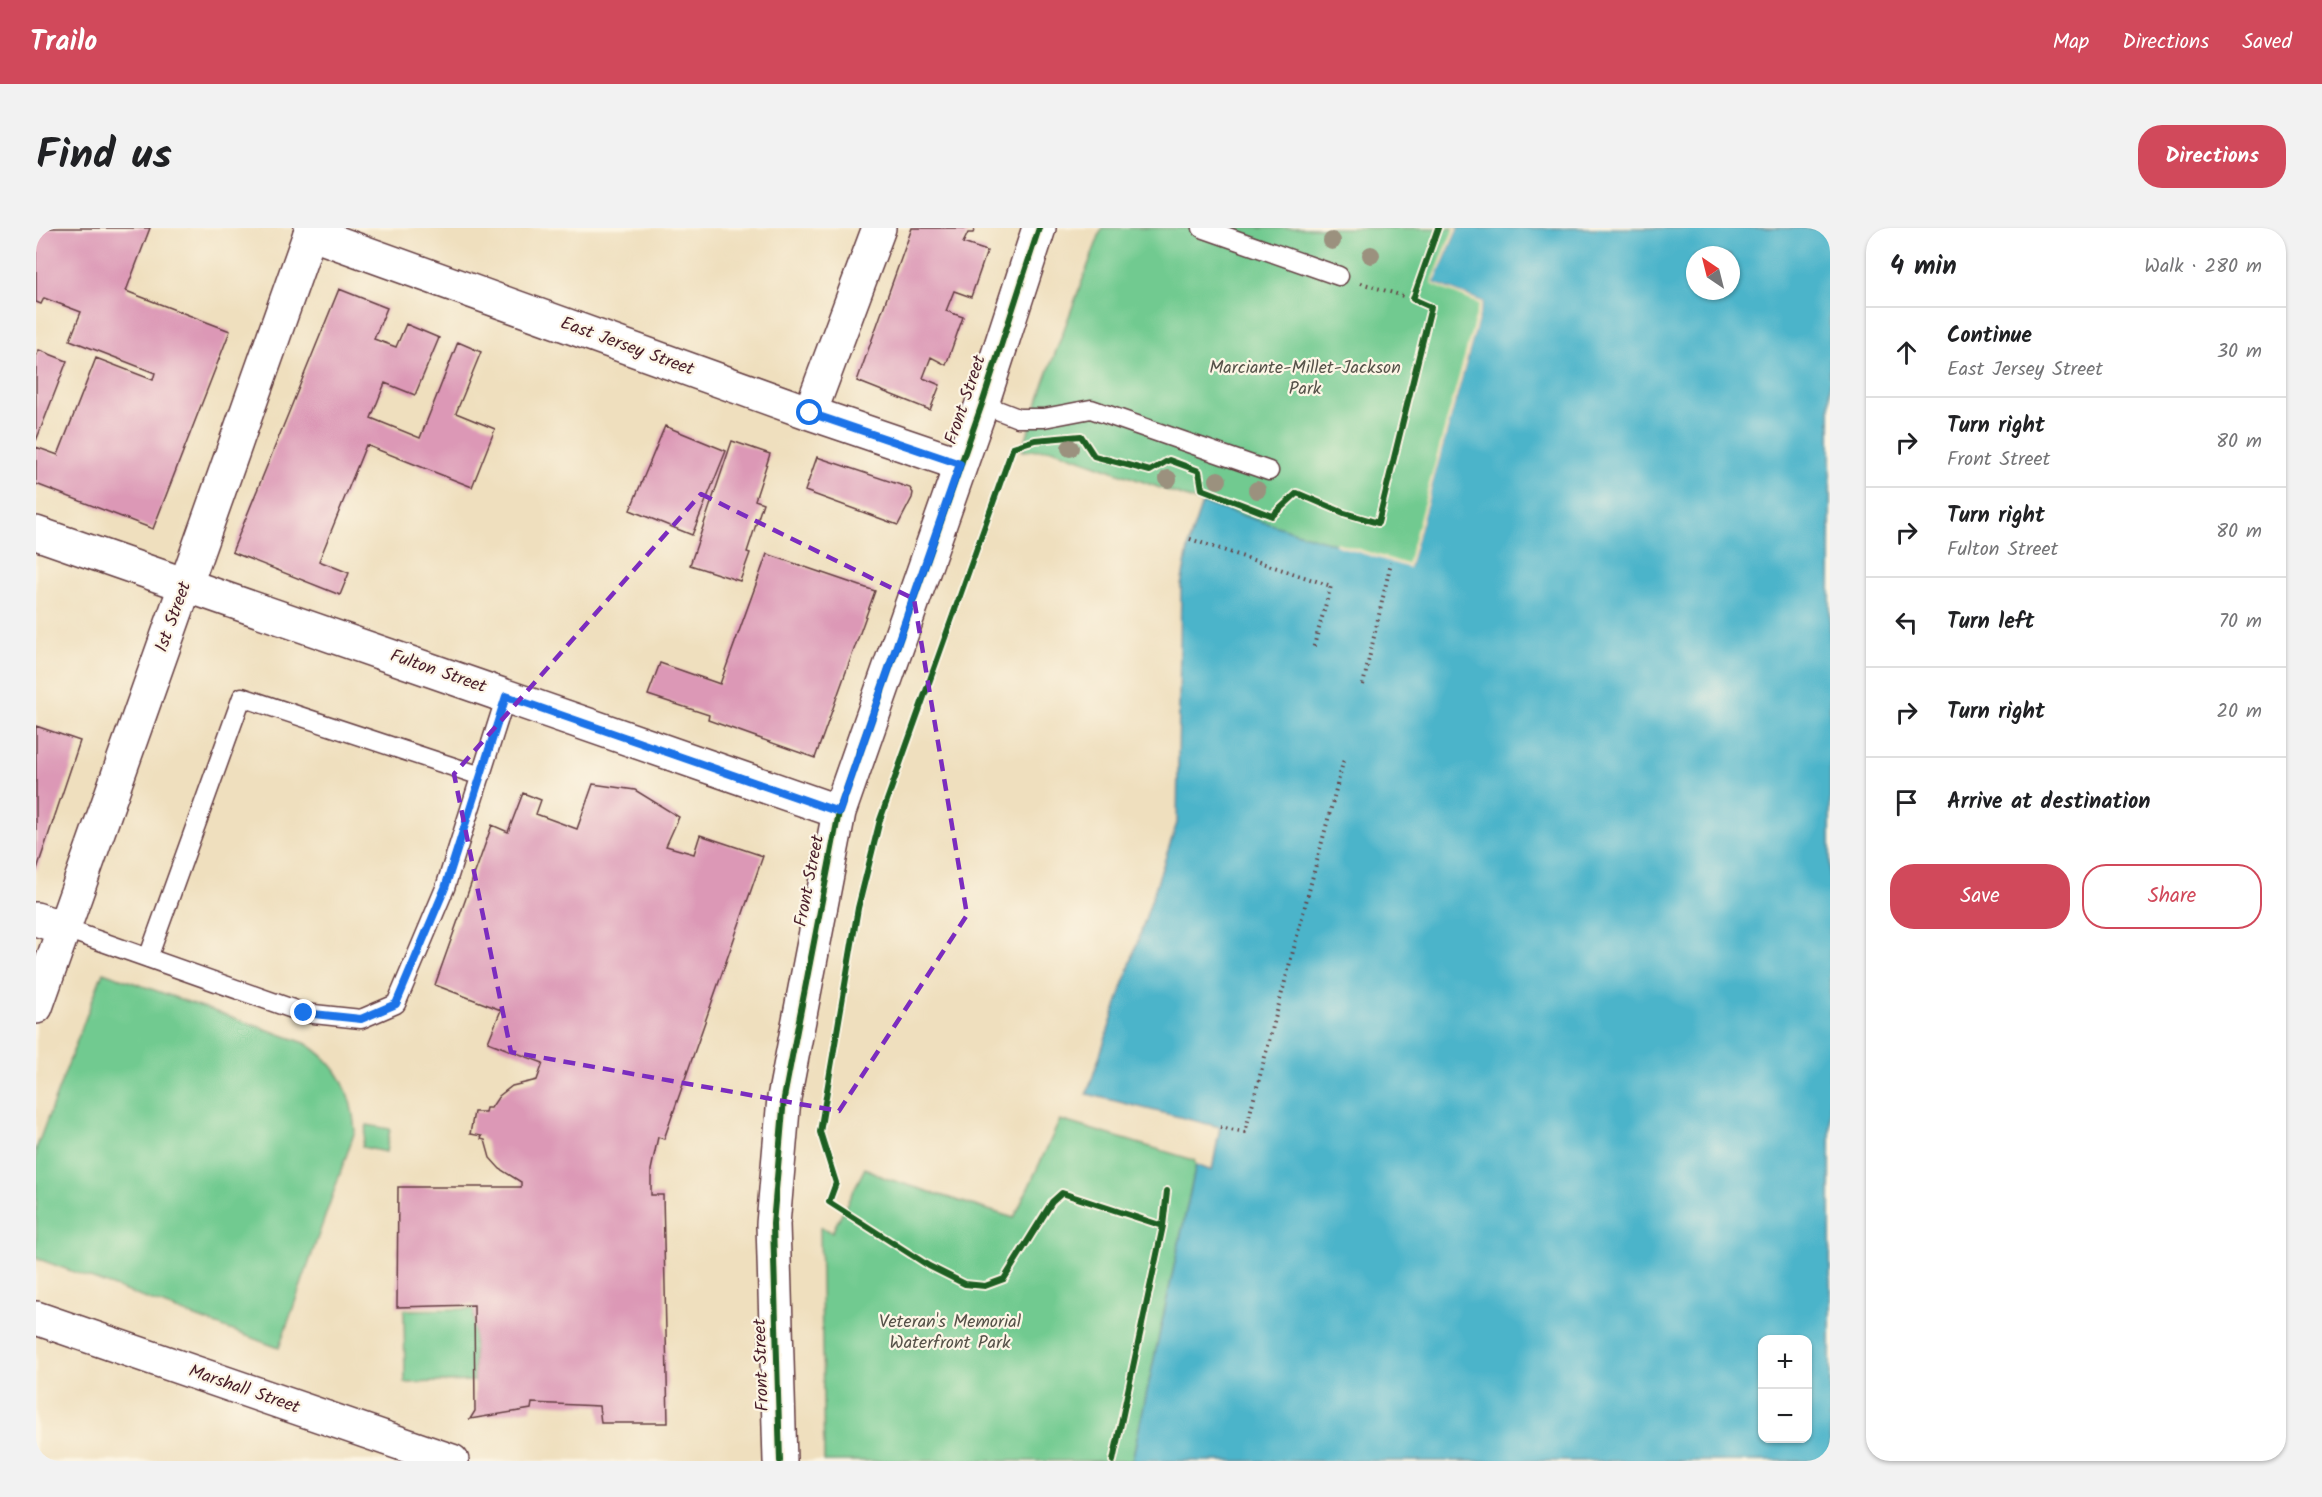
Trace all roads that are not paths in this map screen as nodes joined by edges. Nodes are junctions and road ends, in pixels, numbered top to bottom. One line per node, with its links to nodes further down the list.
1 (879, 228): 7 (street)
2 (1039, 228): 6 (street, Front Street)
3 (1202, 228): 5 (lane)
4 (306, 230): 7 (street, East Jersey Street); 11 (street, 1st Street)
5 (1339, 276)
6 (982, 404): 8 (street, Front Street); 9 (lane)
7 (810, 413): 8 (street, East Jersey Street)
8 (960, 464): 14 (street, Front Street)
9 (1269, 471)
10 (36, 532): 11 (street, Fulton Street)
11 (186, 584): 12 (street, Fulton Street); 15 (street, 1st Street)
12 (506, 696): 13 (lane); 14 (street, Fulton Street)
13 (481, 776): 16 (lane); 16 (lane)
14 (839, 812): 20 (street, Front Street)
15 (49, 923): 16 (lane); 17 (street, 1st Street)
16 (148, 958)
17 (36, 1007)
18 (36, 1318): 19 (street, Marshall Street)
19 (452, 1461)
20 (780, 1461)

